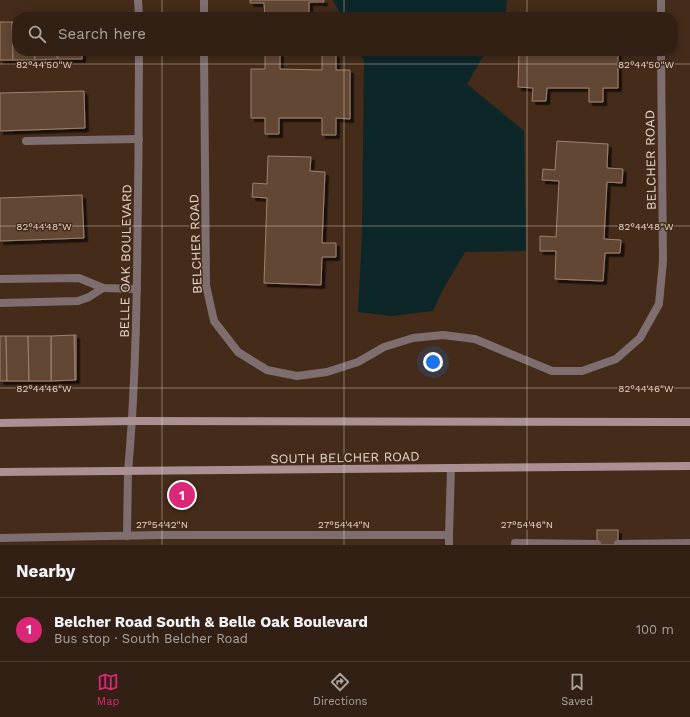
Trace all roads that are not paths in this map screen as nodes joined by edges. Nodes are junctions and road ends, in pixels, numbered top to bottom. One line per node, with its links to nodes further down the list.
1 (138, 0): 4 (street)
2 (204, 0): 5 (street)
3 (661, 0): 6 (street)
4 (139, 12)
5 (204, 12)
6 (661, 12)
7 (139, 56): 10 (street, BELLE OAK BOULEVARD)
8 (204, 56): 9 (street, BELCHER ROAD)
9 (661, 56)
10 (140, 139): 11 (street); 14 (street, BELLE OAK BOULEVARD)
11 (26, 141)
12 (0, 279): 13 (street)
13 (103, 288): 14 (street); 15 (street)
14 (136, 289): 16 (street, BELLE OAK BOULEVARD)
15 (0, 303)
16 (133, 421): 17 (main road); 18 (main road); 21 (street, BELLE OAK BOULEVARD)
17 (690, 422)
18 (0, 423)
19 (690, 466): 20 (main road, SOUTH BELCHER ROAD)
20 (451, 468): 21 (main road, SOUTH BELCHER ROAD); 23 (street)
21 (128, 471): 22 (main road, SOUTH BELCHER ROAD); 24 (street, BELLE OAK BOULEVARD)
22 (0, 472)
23 (449, 535): 24 (street); 30 (street)
24 (127, 536): 25 (street)
25 (0, 538)
26 (515, 543): 28 (street)
27 (690, 543): 29 (street)
28 (597, 544)
29 (618, 544)
30 (449, 545)

